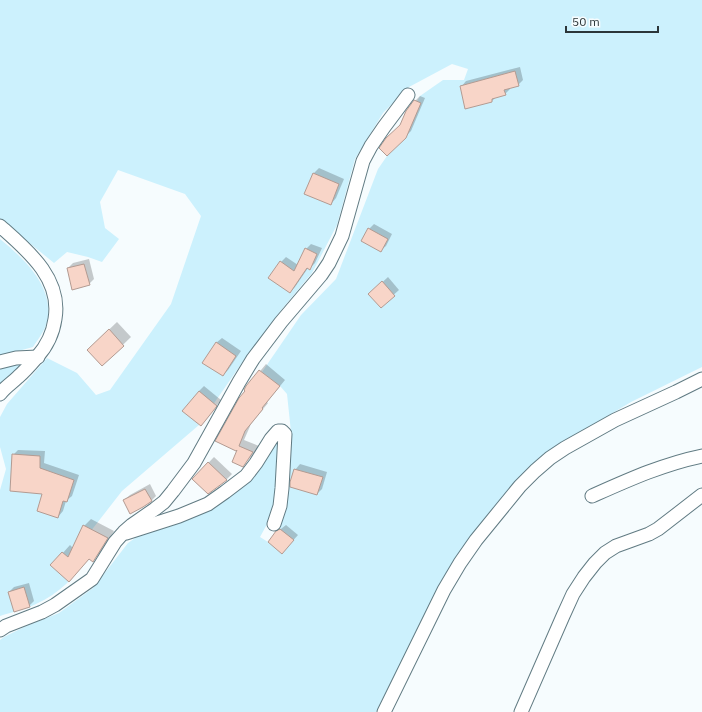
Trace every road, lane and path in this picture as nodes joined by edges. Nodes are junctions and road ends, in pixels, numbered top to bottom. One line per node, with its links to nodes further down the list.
1 (408, 95): 11 (street)
2 (0, 226): 3 (street)
3 (38, 357): 4 (street); 6 (street)
4 (0, 362)
5 (702, 379): 13 (street)
6 (0, 394)
7 (702, 456): 8 (street)
8 (592, 496)
9 (699, 502): 14 (street)
10 (274, 524): 11 (street)
11 (123, 534): 12 (street)
12 (0, 630)
13 (384, 712)
14 (522, 712)

